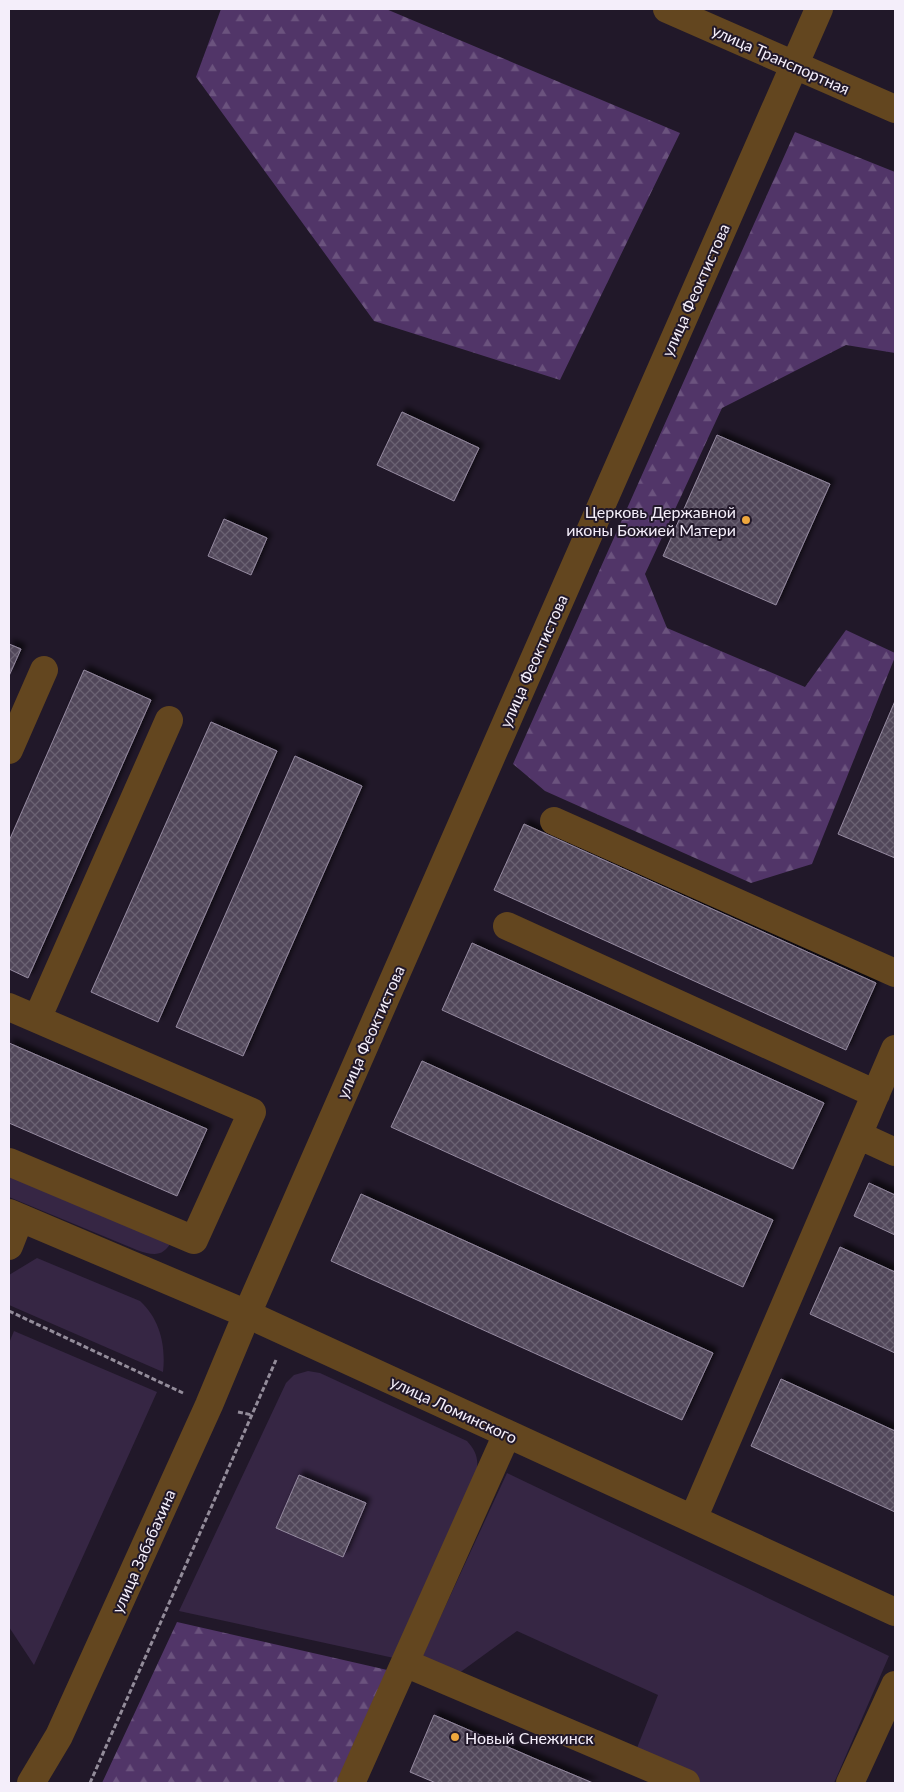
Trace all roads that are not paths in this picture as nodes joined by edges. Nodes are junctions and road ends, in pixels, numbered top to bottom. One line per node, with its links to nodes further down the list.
1 (667, 9): 3 (street, улица Транспортная)
2 (819, 9): 3 (street, улица Феоктистова)
3 (794, 64): 4 (street, улица Транспортная); 20 (street, улица Феоктистова)
4 (895, 109)
5 (44, 670): 7 (street)
6 (169, 720): 12 (street)
7 (9, 750)
8 (554, 821): 10 (street)
9 (507, 926): 14 (street)
10 (895, 973)
11 (9, 1007): 12 (street)
12 (37, 1019): 17 (street)
13 (895, 1049): 14 (street)
14 (876, 1094): 15 (street)
15 (858, 1135): 16 (street); 22 (street)
16 (895, 1152)
17 (9, 1162)
18 (15, 1215): 19 (street); 20 (street, улица Ломинского)
19 (9, 1246)
20 (247, 1314): 21 (street, улица Ломинского); 26 (street, улица Забабахина)
21 (507, 1434): 22 (street, улица Ломинского); 24 (street)
22 (693, 1519): 23 (street, улица Ломинского)
23 (895, 1612)
24 (405, 1663): 27 (street); 28 (street)
25 (895, 1685): 29 (street)
26 (31, 1783)
27 (351, 1783)
28 (686, 1783)
29 (850, 1783)

